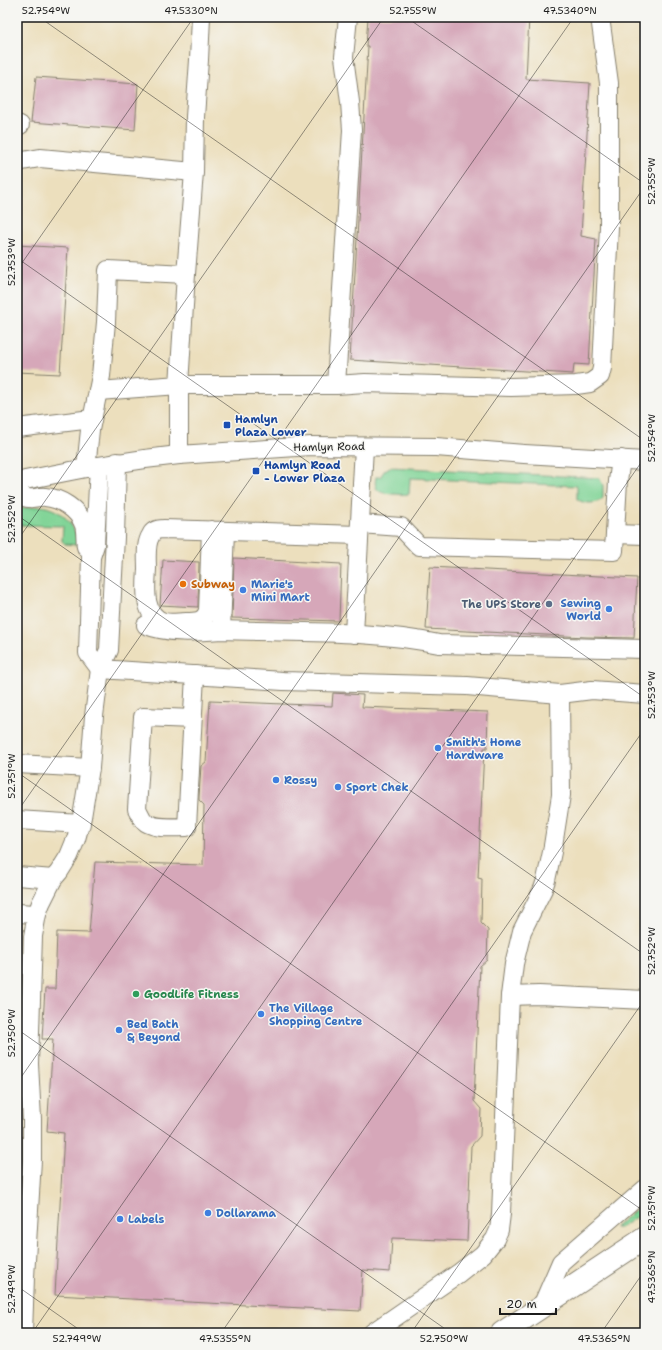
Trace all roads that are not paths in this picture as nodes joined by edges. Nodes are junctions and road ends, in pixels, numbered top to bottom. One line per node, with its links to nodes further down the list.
1 (201, 17): 5 (street)
2 (348, 17): 8 (street)
3 (600, 17): 8 (street)
4 (17, 162): 5 (street)
5 (194, 172): 6 (street)
6 (186, 274): 7 (street); 9 (street)
7 (179, 385): 8 (street); 9 (street); 13 (street)
8 (336, 385)
9 (98, 391): 10 (street)
10 (92, 418): 11 (street); 17 (street)
11 (17, 428)
12 (364, 447): 13 (street, Hamlyn Road); 14 (street, Hamlyn Road); 21 (street)
13 (179, 455): 16 (street, Hamlyn Road)
14 (621, 459): 15 (street, Hamlyn Road); 22 (street)
15 (645, 461)
16 (117, 462): 17 (street, Hamlyn Road); 29 (street)
17 (92, 467): 18 (street, Hamlyn Road); 24 (street)
18 (17, 485)
19 (17, 494): 24 (street)
20 (218, 530): 20 (street); 21 (street); 26 (street)
21 (359, 530): 22 (street); 27 (street)
22 (615, 534): 23 (street)
23 (645, 535)
24 (91, 557): 29 (street)
25 (146, 625): 26 (street)
26 (221, 630): 27 (street)
27 (354, 634): 28 (street)
28 (645, 649)
29 (100, 669): 30 (street); 35 (street)
30 (195, 675): 31 (street); 33 (street)
31 (560, 694): 32 (street); 43 (street)
32 (645, 694)
33 (193, 719): 33 (street)
34 (17, 764): 35 (street)
35 (90, 768): 37 (street)
36 (17, 820): 37 (street)
37 (81, 824): 39 (street)
38 (17, 876): 39 (street)
39 (53, 879): 41 (street)
40 (17, 913): 41 (street)
41 (37, 914): 42 (street)
42 (24, 959): 45 (street)
43 (510, 996): 44 (street); 50 (street)
44 (645, 1000)
45 (24, 1119): 49 (street)
46 (645, 1189): 48 (street)
47 (645, 1238): 48 (main road)
48 (542, 1306): 51 (main road)
49 (23, 1333)
50 (372, 1333)
51 (502, 1333)

